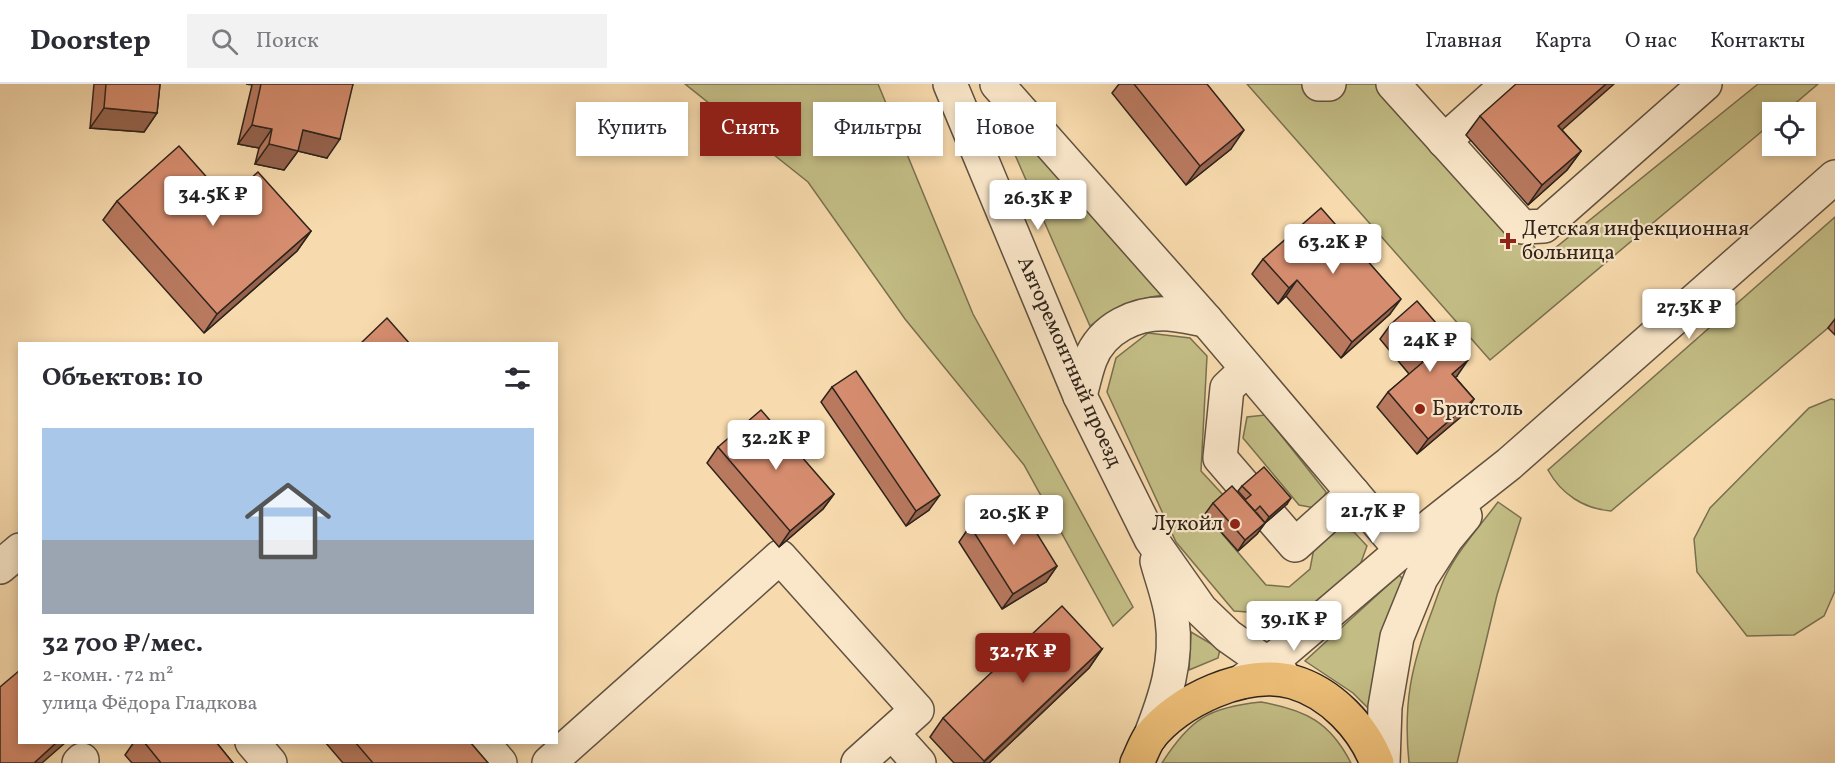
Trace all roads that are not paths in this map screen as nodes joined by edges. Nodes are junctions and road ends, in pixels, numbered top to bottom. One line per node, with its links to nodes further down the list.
1 (950, 84): 12 (street, Авторемонтный проезд)
2 (997, 84): 10 (street)
3 (1319, 84): 4 (street)
4 (1329, 84)
5 (1393, 84): 8 (street)
6 (1508, 84): 8 (street)
7 (1705, 84): 8 (street)
8 (1444, 141)
9 (1835, 177): 13 (street)
10 (1206, 320): 11 (street); 12 (street)
11 (1247, 369): 14 (street); 14 (street)
12 (1080, 396): 15 (street, Авторемонтный проезд)
13 (1509, 464): 17 (street); 30 (street)
14 (1353, 493): 17 (street)
15 (1151, 539): 19 (street, Авторемонтный проезд); 23 (street, Авторемонтный проезд)
16 (18, 552): 18 (street)
17 (1403, 552): 19 (street)
18 (0, 567)
19 (1280, 672): 23 (main road); 29 (main road)
20 (892, 733): 26 (street); 27 (street); 28 (street)
21 (254, 744): 24 (street)
22 (484, 744): 25 (street)
23 (1140, 752)
24 (270, 763)
25 (500, 763)
26 (549, 763)
27 (858, 763)
28 (919, 763)
29 (1377, 763)
30 (1383, 763)

